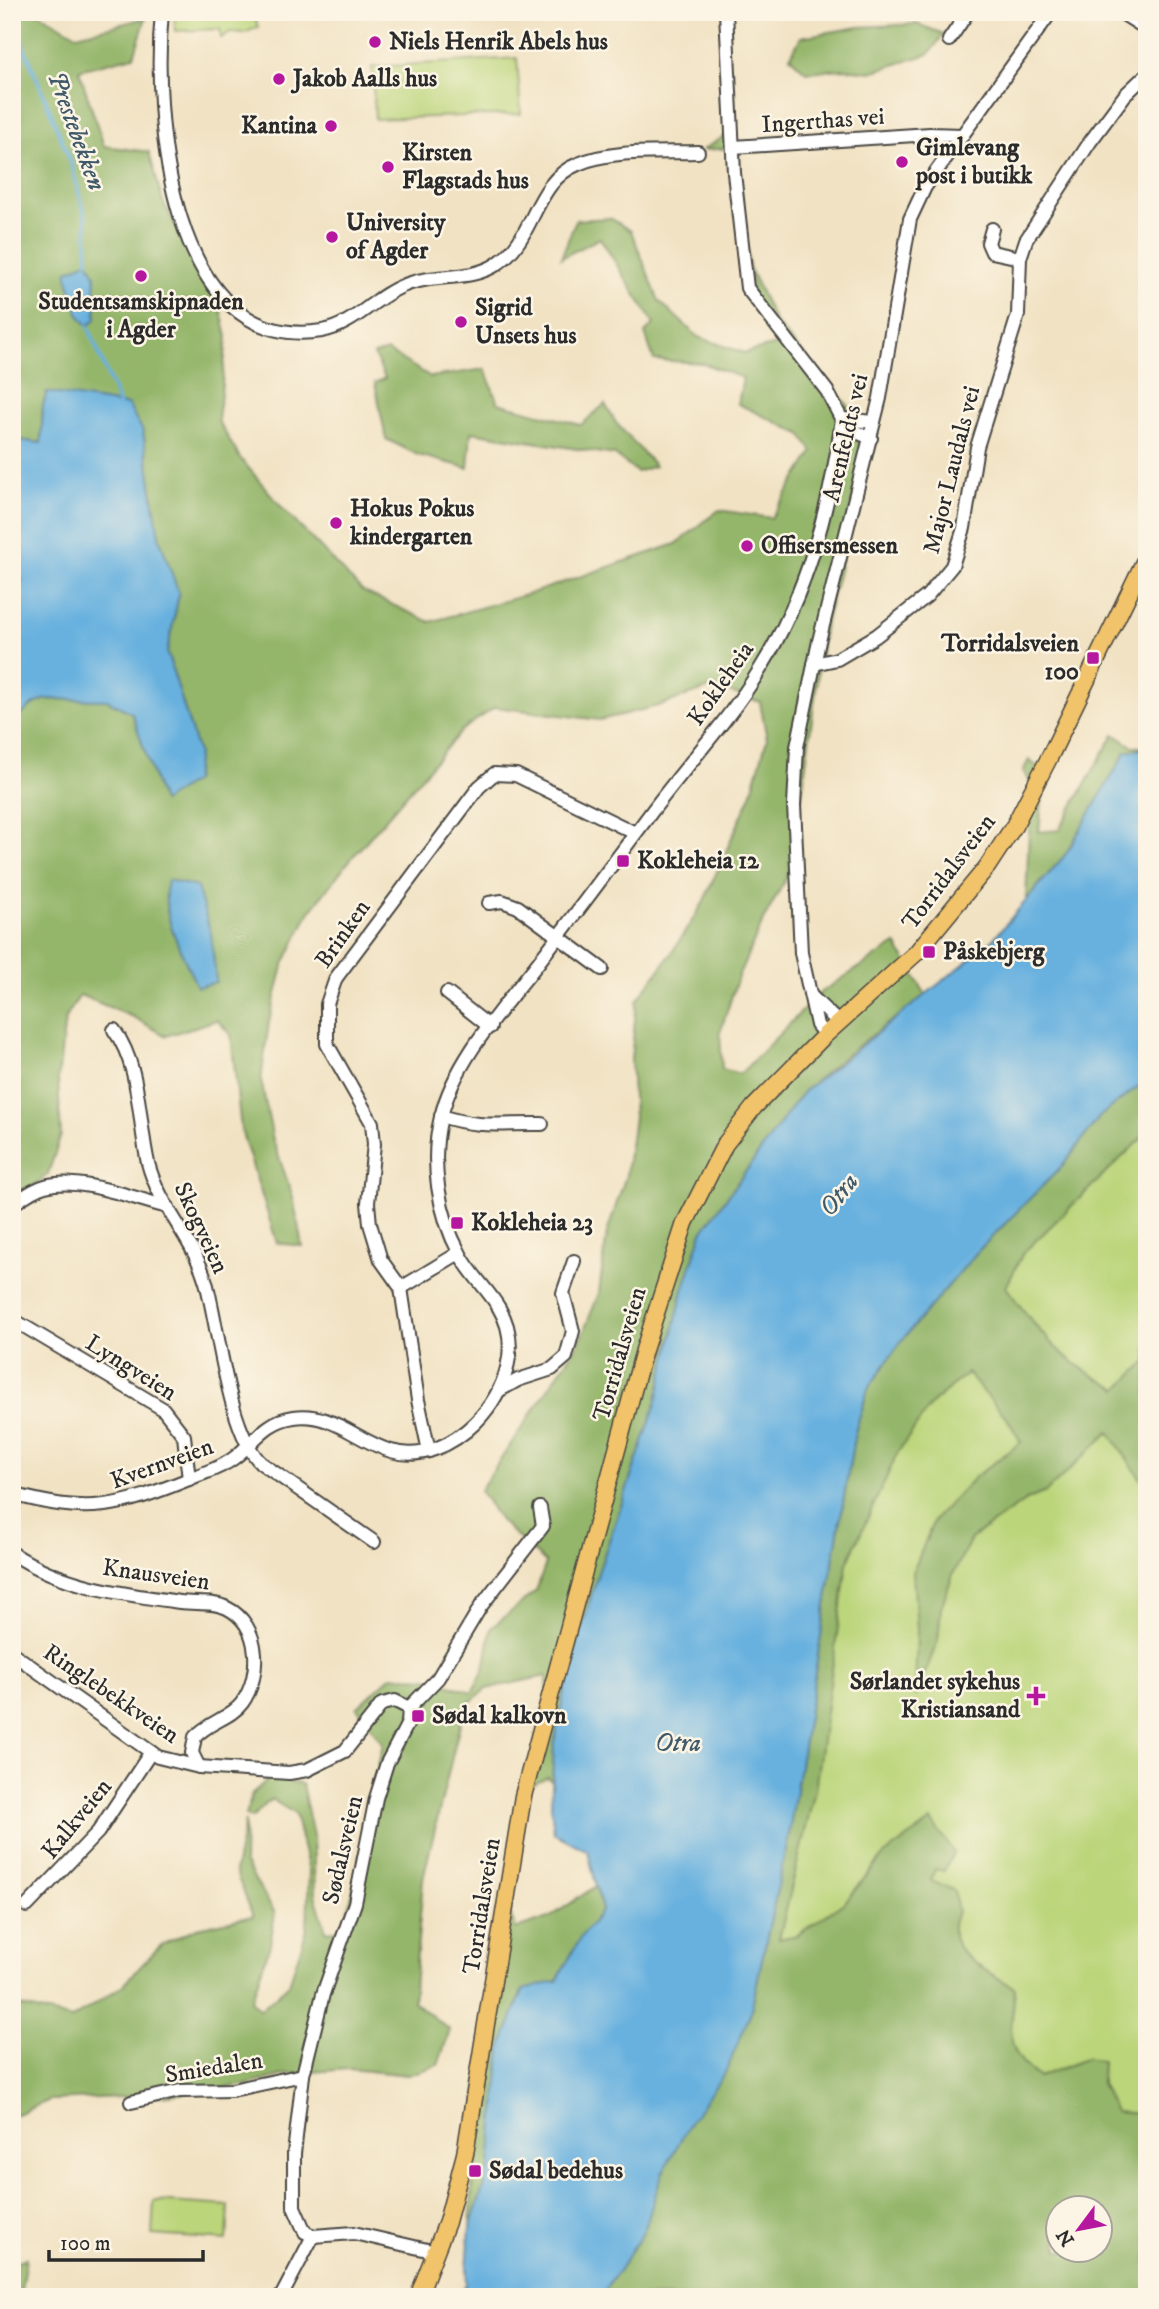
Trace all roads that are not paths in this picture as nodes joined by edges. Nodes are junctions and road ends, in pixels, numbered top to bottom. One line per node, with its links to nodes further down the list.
1 (162, 12): 13 (street)
2 (726, 12): 11 (street)
3 (968, 12): 7 (street)
4 (1051, 12): 9 (street, Arenfeldts vei)
5 (1120, 12): 6 (street)
6 (1147, 29)
7 (949, 40)
8 (1147, 74): 15 (street, Major Laudals vei)
9 (963, 135): 10 (street, Ingerthas vei); 12 (street, Arenfeldts vei)
10 (915, 136): 11 (street, Ingerthas vei); 12 (street, Ingerthas vei)
11 (733, 147): 16 (street)
12 (951, 151): 17 (street, Arenfeldts vei)
13 (698, 152)
14 (992, 229): 15 (street)
15 (1020, 258): 20 (street, Major Laudals vei)
16 (842, 419): 17 (street); 18 (street); 21 (street, Kokleheia)
17 (874, 422): 18 (street, Arenfeldts vei)
18 (871, 438): 20 (street, Arenfeldts vei)
19 (1147, 556): 27 (main road, Torridalsveien)
20 (814, 664): 26 (street, Arenfeldts vei)
21 (635, 833): 23 (street, Kokleheia); 37 (street, Brinken)
22 (489, 903): 23 (street)
23 (558, 936): 24 (street); 28 (street, Kokleheia)
24 (601, 969)
25 (447, 993): 28 (street)
26 (811, 996): 27 (street); 30 (street, Arenfeldts vei)
27 (838, 1022): 30 (main road, Torridalsveien)
28 (490, 1027): 31 (street, Kokleheia)
29 (114, 1030): 34 (street, Skogveien)
30 (825, 1035): 55 (main road, Torridalsveien)
31 (441, 1116): 32 (street); 35 (street, Kokleheia)
32 (542, 1124)
33 (12, 1205): 34 (street)
34 (168, 1207): 40 (street, Skogveien)
35 (459, 1252): 37 (street); 39 (street, Kokleheia)
36 (574, 1261): 39 (street, Kokleheia)
37 (401, 1288): 41 (street, Brinken)
38 (12, 1320): 42 (street, Lyngveien)
39 (499, 1391): 41 (street, Kokleheia)
40 (246, 1446): 41 (street, Kokleheia); 42 (street, Kvernveien); 45 (street, Kvernveien)
41 (429, 1451)
42 (189, 1479): 43 (street, Kvernveien)
43 (12, 1494)
44 (540, 1508): 48 (street, Sødalsveien)
45 (374, 1542)
46 (12, 1553): 50 (street, Knausveien)
47 (12, 1653): 49 (street, Ringlebekkveien)
48 (409, 1708): 50 (street, Ringlebekkveien); 52 (street, Sødalsveien)
49 (151, 1752): 50 (street, Ringlebekkveien); 51 (street, Kalkveien)
50 (199, 1767)
51 (27, 1906)
52 (303, 2075): 53 (street, Smiedalen); 54 (street, Sødalsveien)
53 (131, 2102)
54 (313, 2236): 55 (street); 56 (street)
55 (436, 2252): 57 (main road, Torridalsveien)
56 (281, 2297)
57 (418, 2297)

